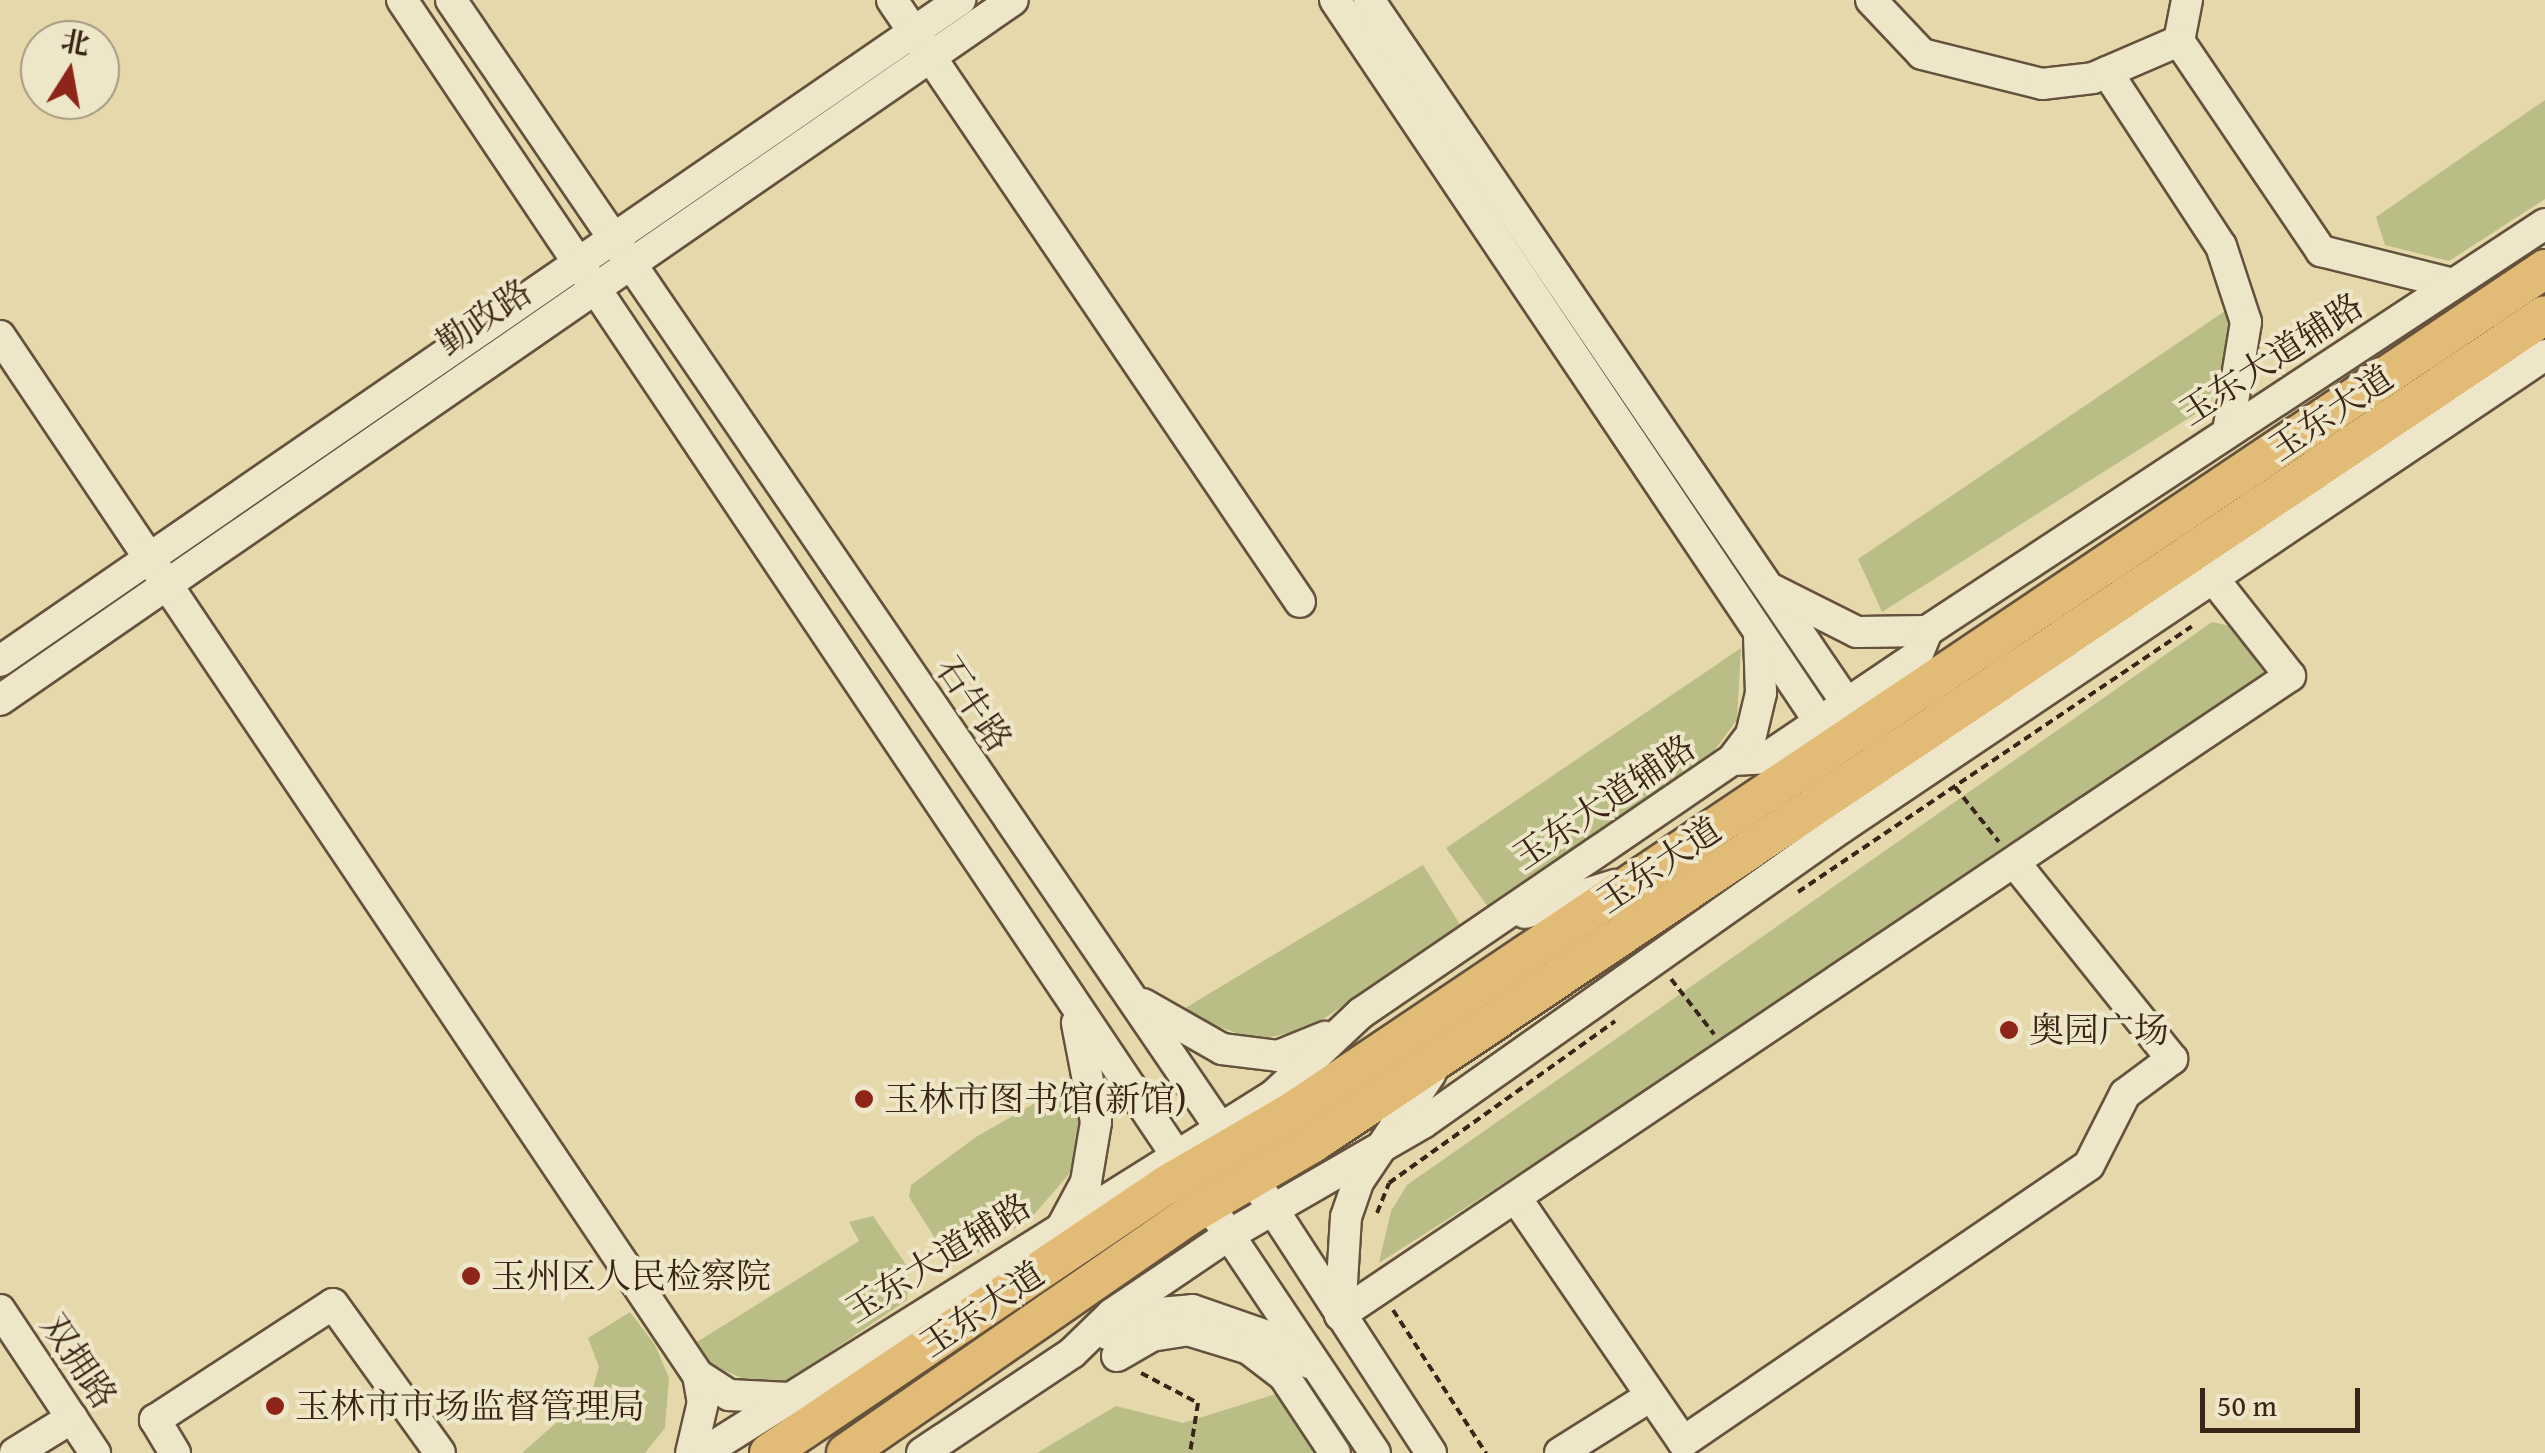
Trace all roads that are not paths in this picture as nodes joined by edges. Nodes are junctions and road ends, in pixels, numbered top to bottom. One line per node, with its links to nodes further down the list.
1 (402, 0): 16 (street)
2 (451, 0): 14 (street, 石牛路)
3 (892, 0): 11 (street)
4 (960, 0): 11 (street, 勤政路)
5 (1012, 0): 11 (street, 勤政路)
6 (1334, 0): 26 (street)
7 (1369, 0): 24 (street)
8 (1871, 0): 12 (street)
9 (2187, 0): 10 (street)
10 (2179, 41): 12 (street); 17 (street)
11 (923, 44): 14 (street, 勤政路); 25 (street)
12 (2107, 72): 21 (street)
13 (2545, 224): 17 (street, 玉东大道辅路)
14 (620, 251): 16 (street, 勤政路); 34 (street, 石牛路)
15 (2545, 269): 30 (main road, 玉东大道)
16 (584, 276): 22 (street, 勤政路); 35 (street)
17 (2453, 284): 21 (street, 玉东大道辅路)
18 (2545, 315): 38 (main road, 玉东大道)
19 (0, 336): 22 (street)
20 (2545, 355): 23 (street)
21 (2228, 432): 27 (street, 玉东大道辅路)
22 (154, 571): 28 (street, 勤政路); 29 (street, 勤政路); 52 (street)
23 (2213, 578): 32 (street); 40 (street)
24 (1762, 584): 27 (street); 30 (street)
25 (1300, 602)
26 (1757, 629): 30 (street); 31 (street)
27 (1926, 631): 30 (street, 玉东大道辅路)
28 (0, 662)
29 (0, 700)
30 (1841, 725): 31 (street, 玉东大道辅路); 33 (main road, 玉东大道)
31 (1732, 760): 36 (street, 玉东大道辅路)
32 (2016, 864): 43 (street); 54 (street)
33 (1646, 874): 36 (street); 37 (main road, 玉东大道)
34 (1122, 986): 36 (street); 39 (street, 石牛路)
35 (1063, 987): 41 (street); 44 (street)
36 (1361, 1013): 39 (street, 玉东大道辅路)
37 (1424, 1023): 38 (main road); 39 (main road, 玉东大道)
38 (1446, 1054): 40 (street); 42 (main road, 玉东大道)
39 (1227, 1137): 41 (main road, 玉东大道); 42 (street, 石牛路)
40 (1380, 1146): 42 (street); 48 (street)
41 (1183, 1164): 44 (street, 玉东大道辅路); 45 (street); 46 (main road, 玉东大道)
42 (1262, 1194): 45 (main road, 玉东大道); 48 (street, 石牛路)
43 (1516, 1198): 48 (street); 54 (street)
44 (1066, 1220): 46 (street); 55 (street, 玉东大道辅路)
45 (1219, 1220): 49 (street); 51 (street); 64 (main road, 玉东大道)
46 (1000, 1297): 53 (main road, 玉东大道)
47 (0, 1310): 56 (street, 双拥路)
48 (1340, 1315): 69 (street, 石牛路)
49 (1072, 1353): 51 (street); 65 (street); 66 (street)
50 (1117, 1356): 67 (street)
51 (1320, 1371): 68 (street)
52 (698, 1375): 55 (street); 61 (street)
53 (872, 1384): 55 (street); 63 (main road, 玉东大道)
54 (1651, 1396): 70 (street)
55 (788, 1398): 62 (street, 玉东大道辅路)
56 (72, 1418): 57 (street); 58 (street, 双拥路)
57 (15, 1453)
58 (95, 1453)
59 (174, 1453): 60 (street)
60 (440, 1453)
61 (690, 1453)
62 (703, 1453)
63 (769, 1453)
64 (846, 1453)
65 (907, 1453)
66 (922, 1453)
67 (1335, 1453)
68 (1376, 1453)
69 (1430, 1453)
70 (1560, 1453)

